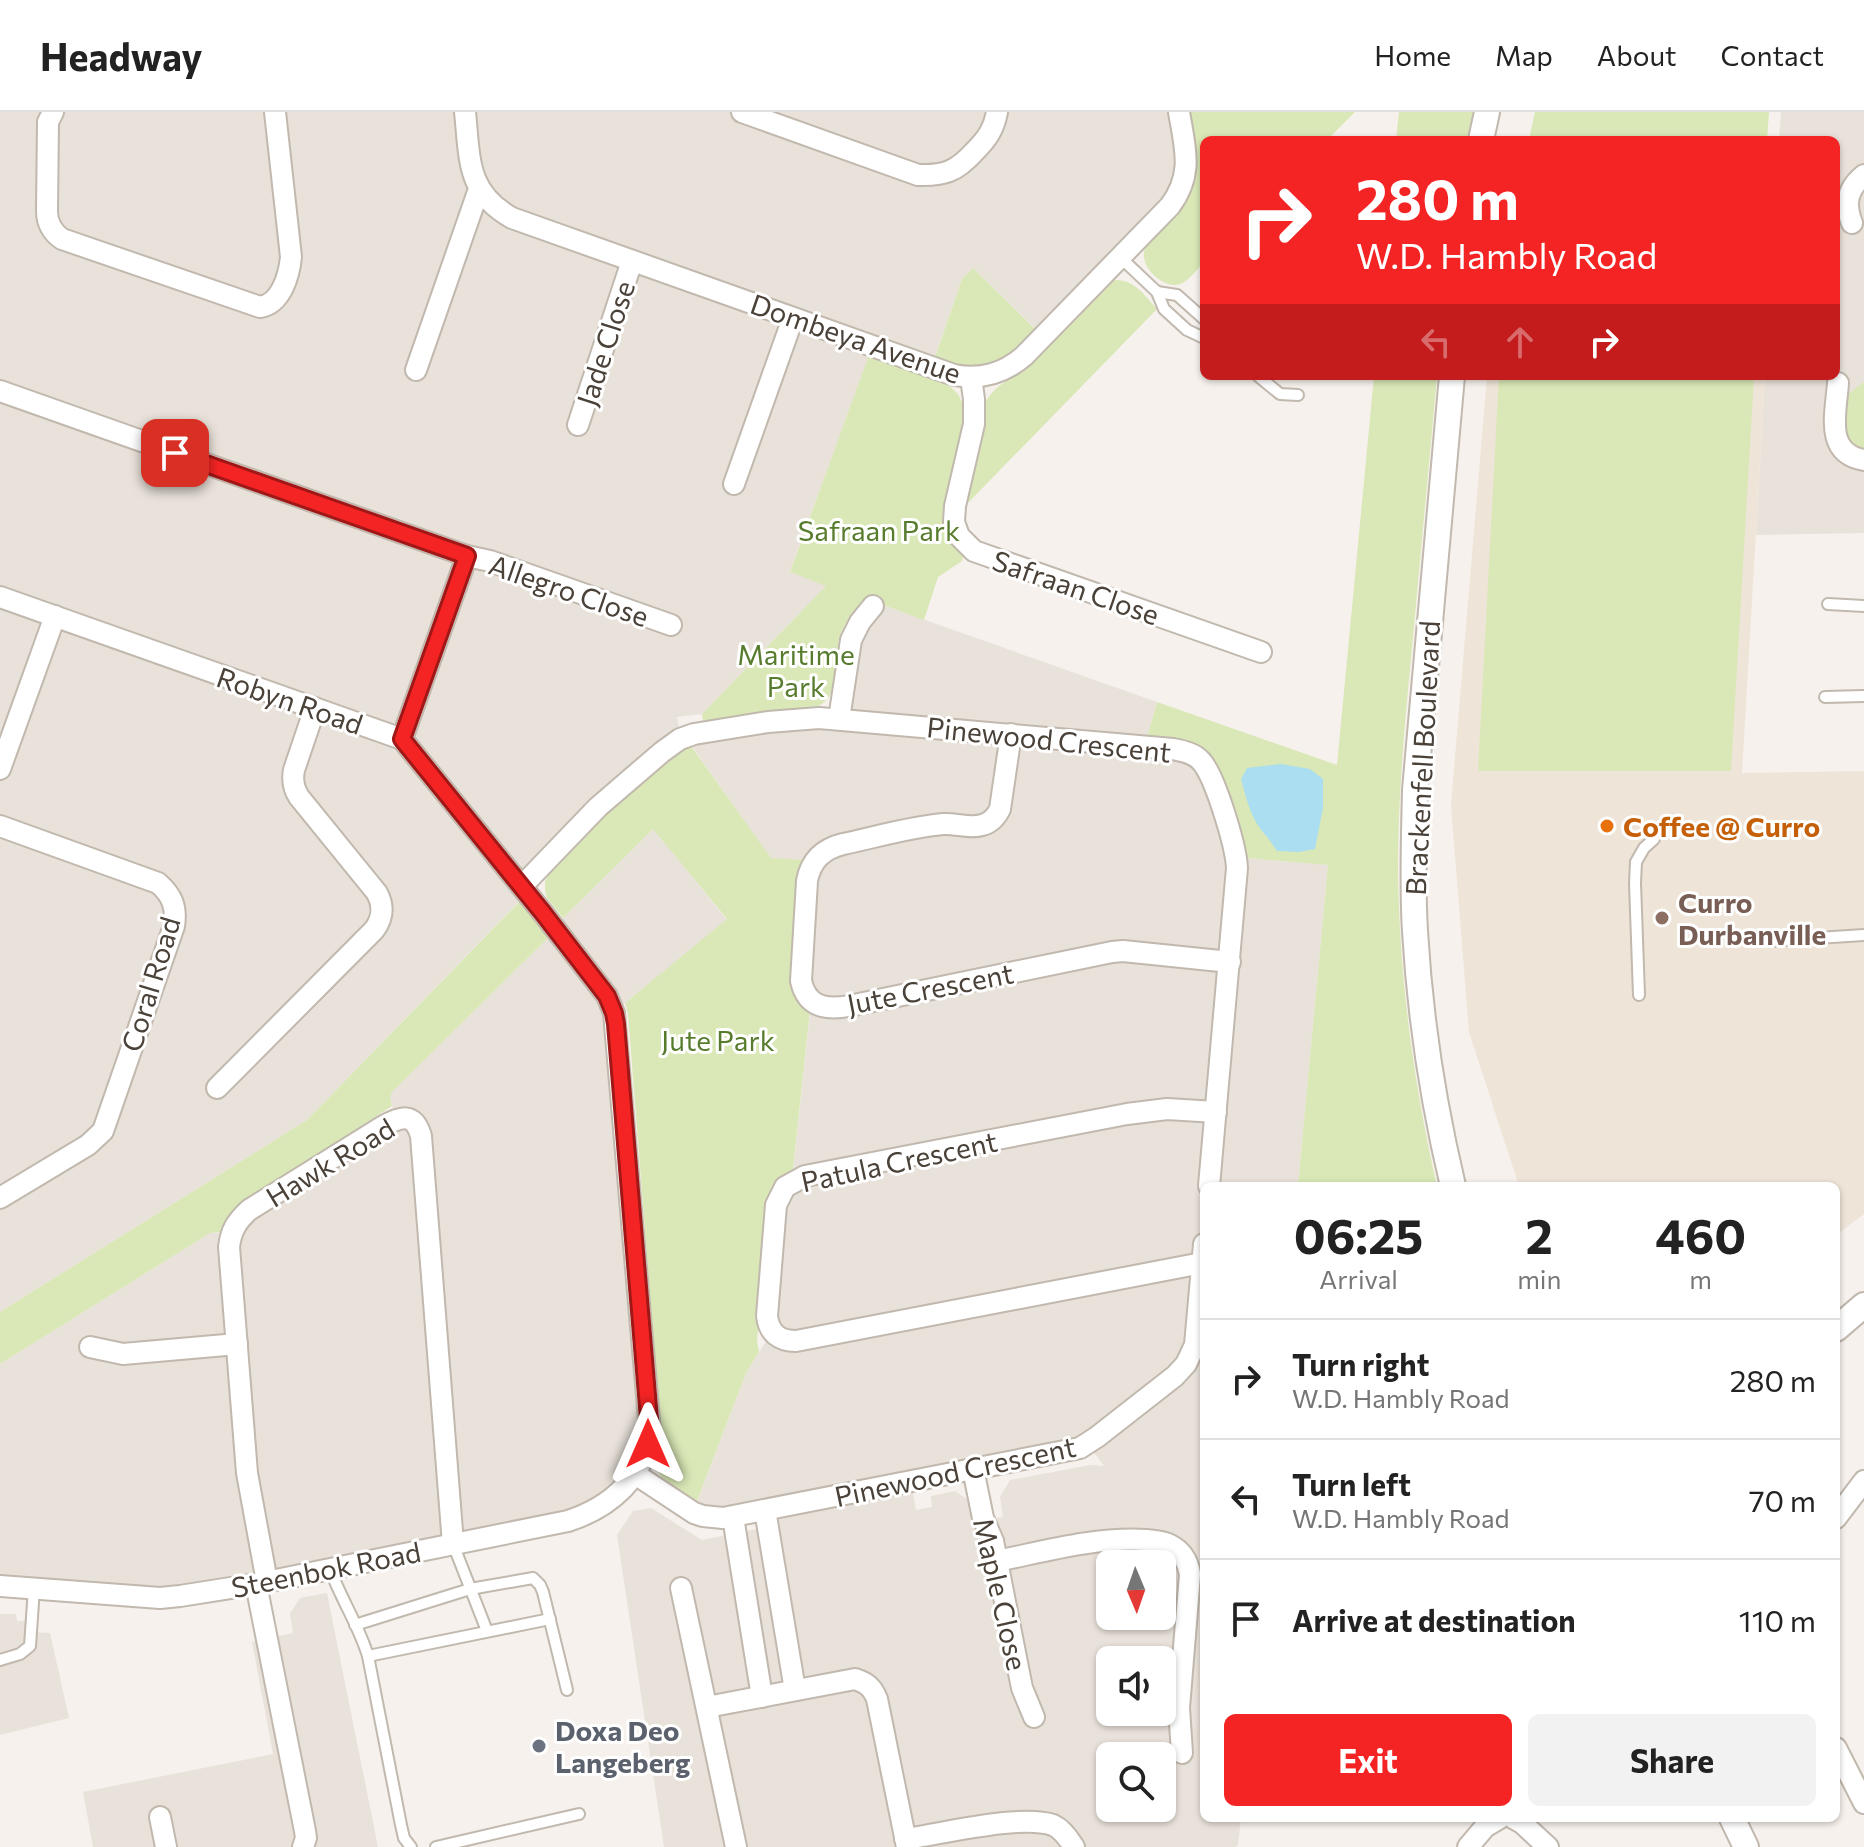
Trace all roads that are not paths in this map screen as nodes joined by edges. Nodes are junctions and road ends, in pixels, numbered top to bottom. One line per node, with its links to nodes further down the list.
1 (53, 112): 2 (street)
2 (275, 112)
3 (465, 112): 10 (street)
4 (742, 112): 5 (street)
5 (997, 112)
6 (1179, 112): 12 (street, Dombeya Avenue)
7 (1487, 112): 8 (street)
8 (1482, 136)
9 (1864, 175): 11 (street)
10 (479, 189): 13 (street, Dombeya Avenue); 18 (street)
11 (1852, 223)
12 (1120, 257): 14 (lane); 19 (street, Dombeya Avenue)
13 (632, 261): 16 (street, Dombeya Avenue); 25 (street, Jade Close)
14 (1157, 292): 15 (lane); 17 (lane)
15 (1200, 315)
16 (793, 318): 19 (street, Dombeya Avenue); 27 (street)
17 (1200, 336)
18 (416, 370)
19 (971, 378): 35 (street, Safraan Close)
20 (1263, 380): 24 (lane)
21 (1452, 380): 53 (street, Brackenfell Boulevard)
22 (1838, 383): 26 (street)
23 (0, 391): 28 (street, Allegro Close)
24 (1298, 395)
25 (578, 425)
26 (1864, 460)
27 (734, 484)
28 (467, 556): 34 (street, Allegro Close); 41 (street)
29 (0, 597): 33 (street, Robyn Road)
30 (1828, 604): 32 (lane)
31 (873, 606): 39 (street)
32 (1864, 606)
33 (55, 616): 38 (street, Robyn Road); 42 (street)
34 (671, 625)
35 (1261, 652)
36 (1864, 696): 37 (lane)
37 (1825, 697)
38 (315, 708): 41 (street, Robyn Road); 50 (street)
39 (839, 719): 40 (street, Pinewood Crescent); 45 (street, Pinewood Crescent)
40 (1011, 734): 48 (street, Pinewood Crescent); 48 (street, Jute Crescent)
41 (402, 739): 45 (street)
42 (0, 769)
43 (0, 826): 54 (street, Coral Road)
44 (1654, 839): 49 (lane)
45 (522, 886): 62 (street)
46 (1864, 935): 47 (lane)
47 (1772, 941)
48 (1230, 962): 51 (street, Pinewood Crescent)
49 (1639, 995)
50 (217, 1088)
51 (1216, 1112): 52 (street, Pinewood Crescent); 55 (street, Patula Crescent)
52 (1209, 1182)
53 (1452, 1182)
54 (0, 1198)
55 (1200, 1255)
56 (1200, 1288): 61 (street, Pinewood Crescent)
57 (1864, 1305): 58 (street)
58 (1840, 1326)
59 (237, 1344): 60 (street); 67 (street, Hawk Road); 70 (street, Hawk Road)
60 (90, 1347)
61 (973, 1469): 64 (street, Pinewood Crescent); 68 (street, Maple Close)
62 (635, 1474): 66 (street, Pinewood Crescent); 67 (street, Steenbok Road)
63 (1864, 1481): 65 (street)
64 (765, 1510): 66 (street, Pinewood Crescent); 81 (street)
65 (1840, 1513)
66 (733, 1517): 82 (street)
67 (453, 1544): 69 (street, Steenbok Road); 74 (lane)
68 (997, 1561): 84 (street, Maple Close); 85 (street)
69 (330, 1569): 70 (street, Steenbok Road); 76 (lane)
70 (262, 1583): 72 (street, Steenbok Road); 96 (street, Hawk Road)
71 (0, 1586): 72 (street, Steenbok Road)
72 (34, 1588): 79 (lane)
73 (681, 1588): 83 (street)
74 (470, 1589): 75 (lane); 76 (lane); 77 (lane)
75 (550, 1619): 77 (lane); 80 (lane)
76 (355, 1625): 78 (lane)
77 (487, 1631): 78 (lane)
78 (368, 1656): 97 (lane)
79 (0, 1660)
80 (567, 1690)
81 (795, 1690): 82 (street); 94 (street)
82 (762, 1697): 83 (street)
83 (707, 1707): 99 (street)
84 (1034, 1717)
85 (1182, 1753)
86 (1840, 1756): 87 (street)
87 (1864, 1803)
88 (579, 1814): 98 (lane)
89 (160, 1817): 95 (street)
90 (1492, 1822): 101 (street)
91 (1520, 1822): 102 (street)
92 (1719, 1822): 103 (street)
93 (1734, 1822): 104 (street)
94 (906, 1843): 100 (street)
95 (166, 1847)
96 (303, 1847)
97 (411, 1847)
98 (436, 1847)
99 (736, 1847)
100 (1074, 1847)
101 (1468, 1847)
102 (1548, 1847)
103 (1730, 1847)
104 (1746, 1847)

